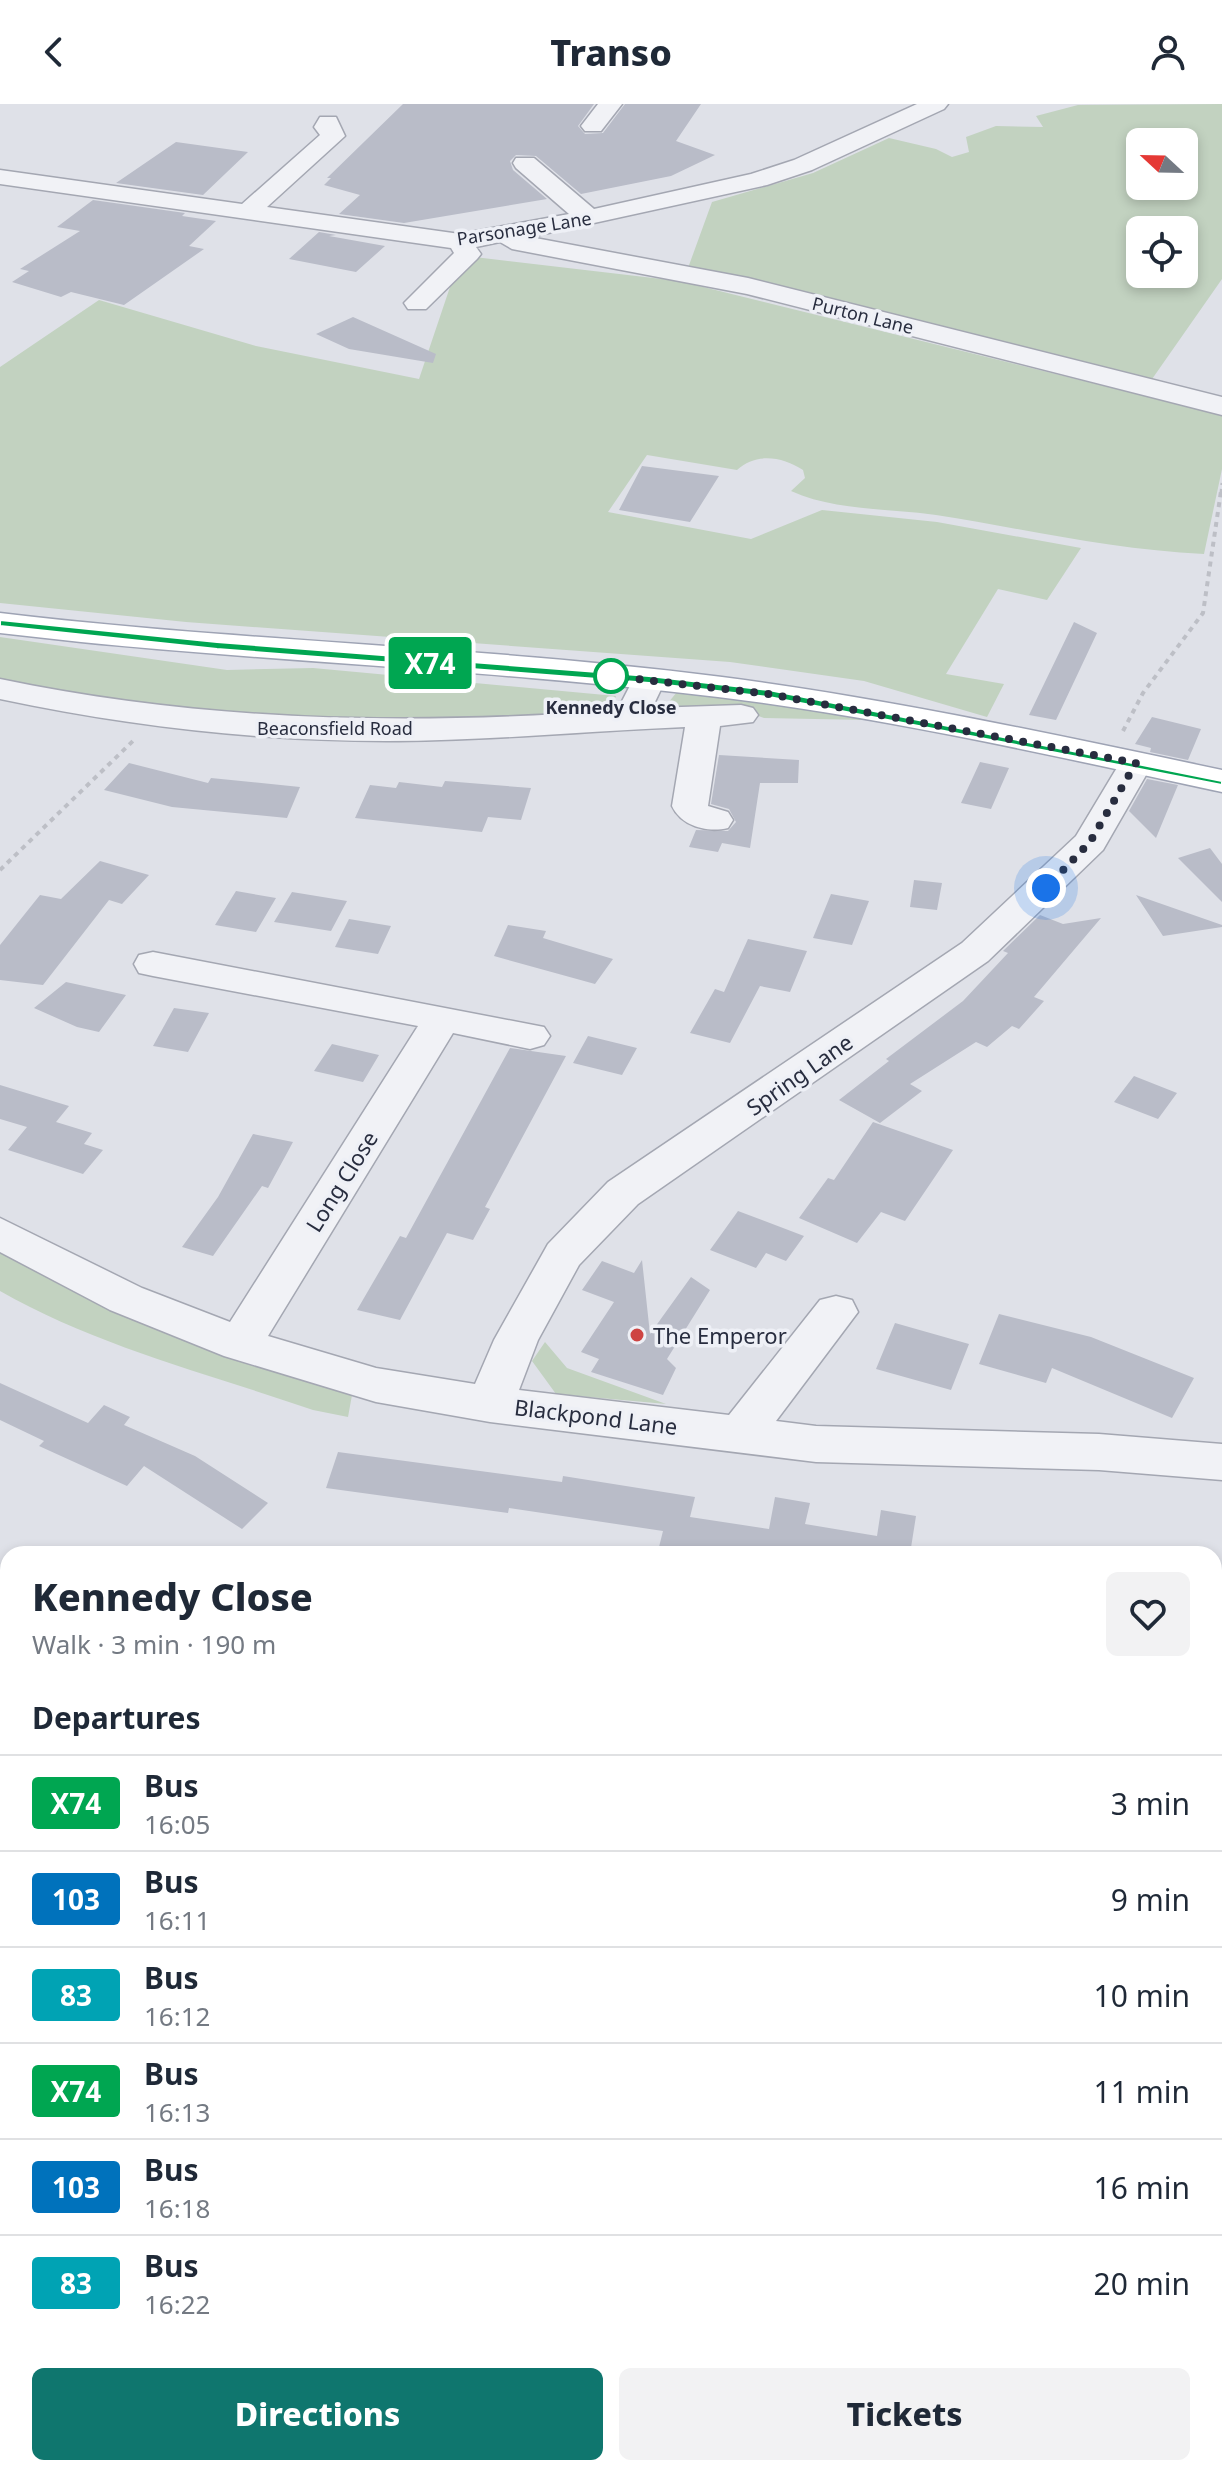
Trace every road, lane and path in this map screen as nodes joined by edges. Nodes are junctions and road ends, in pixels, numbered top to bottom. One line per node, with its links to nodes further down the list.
1 (610, 104): 4 (street)
2 (936, 104): 8 (street, Parsonage Lane)
3 (328, 122): 7 (street)
4 (593, 126)
5 (525, 163): 8 (street)
6 (0, 177): 7 (street, Parsonage Lane)
7 (246, 213): 10 (street, Parsonage Lane)
8 (589, 218): 9 (street, Parsonage Lane)
9 (504, 235): 10 (street, Parsonage Lane); 12 (street, Purton Lane)
10 (460, 242): 11 (street)
11 (417, 303)
12 (1222, 406)
13 (1222, 483): 21 (path)
14 (0, 623): 15 (main road)
15 (649, 679): 20 (street); 21 (main road)
16 (0, 689): 17 (street, Beaconsfield Road)
17 (159, 715): 20 (street, Beaconsfield Road); 24 (path)
18 (741, 715): 19 (street, Beaconsfield Road)
19 (704, 717): 20 (street, Beaconsfield Road); 23 (street)
20 (628, 719)
21 (1124, 760): 22 (main road); 31 (street, Spring Lane)
22 (1222, 781)
23 (715, 820)
24 (0, 870)
25 (153, 964): 26 (street)
26 (443, 1018): 27 (street); 30 (street, Long Close)
27 (530, 1036)
28 (0, 1233): 30 (street, Blackpond Lane)
29 (836, 1312): 32 (street)
30 (240, 1344): 31 (street, Blackpond Lane)
31 (490, 1404): 32 (street, Blackpond Lane)
32 (741, 1433): 33 (street, Blackpond Lane)
33 (1222, 1462)

